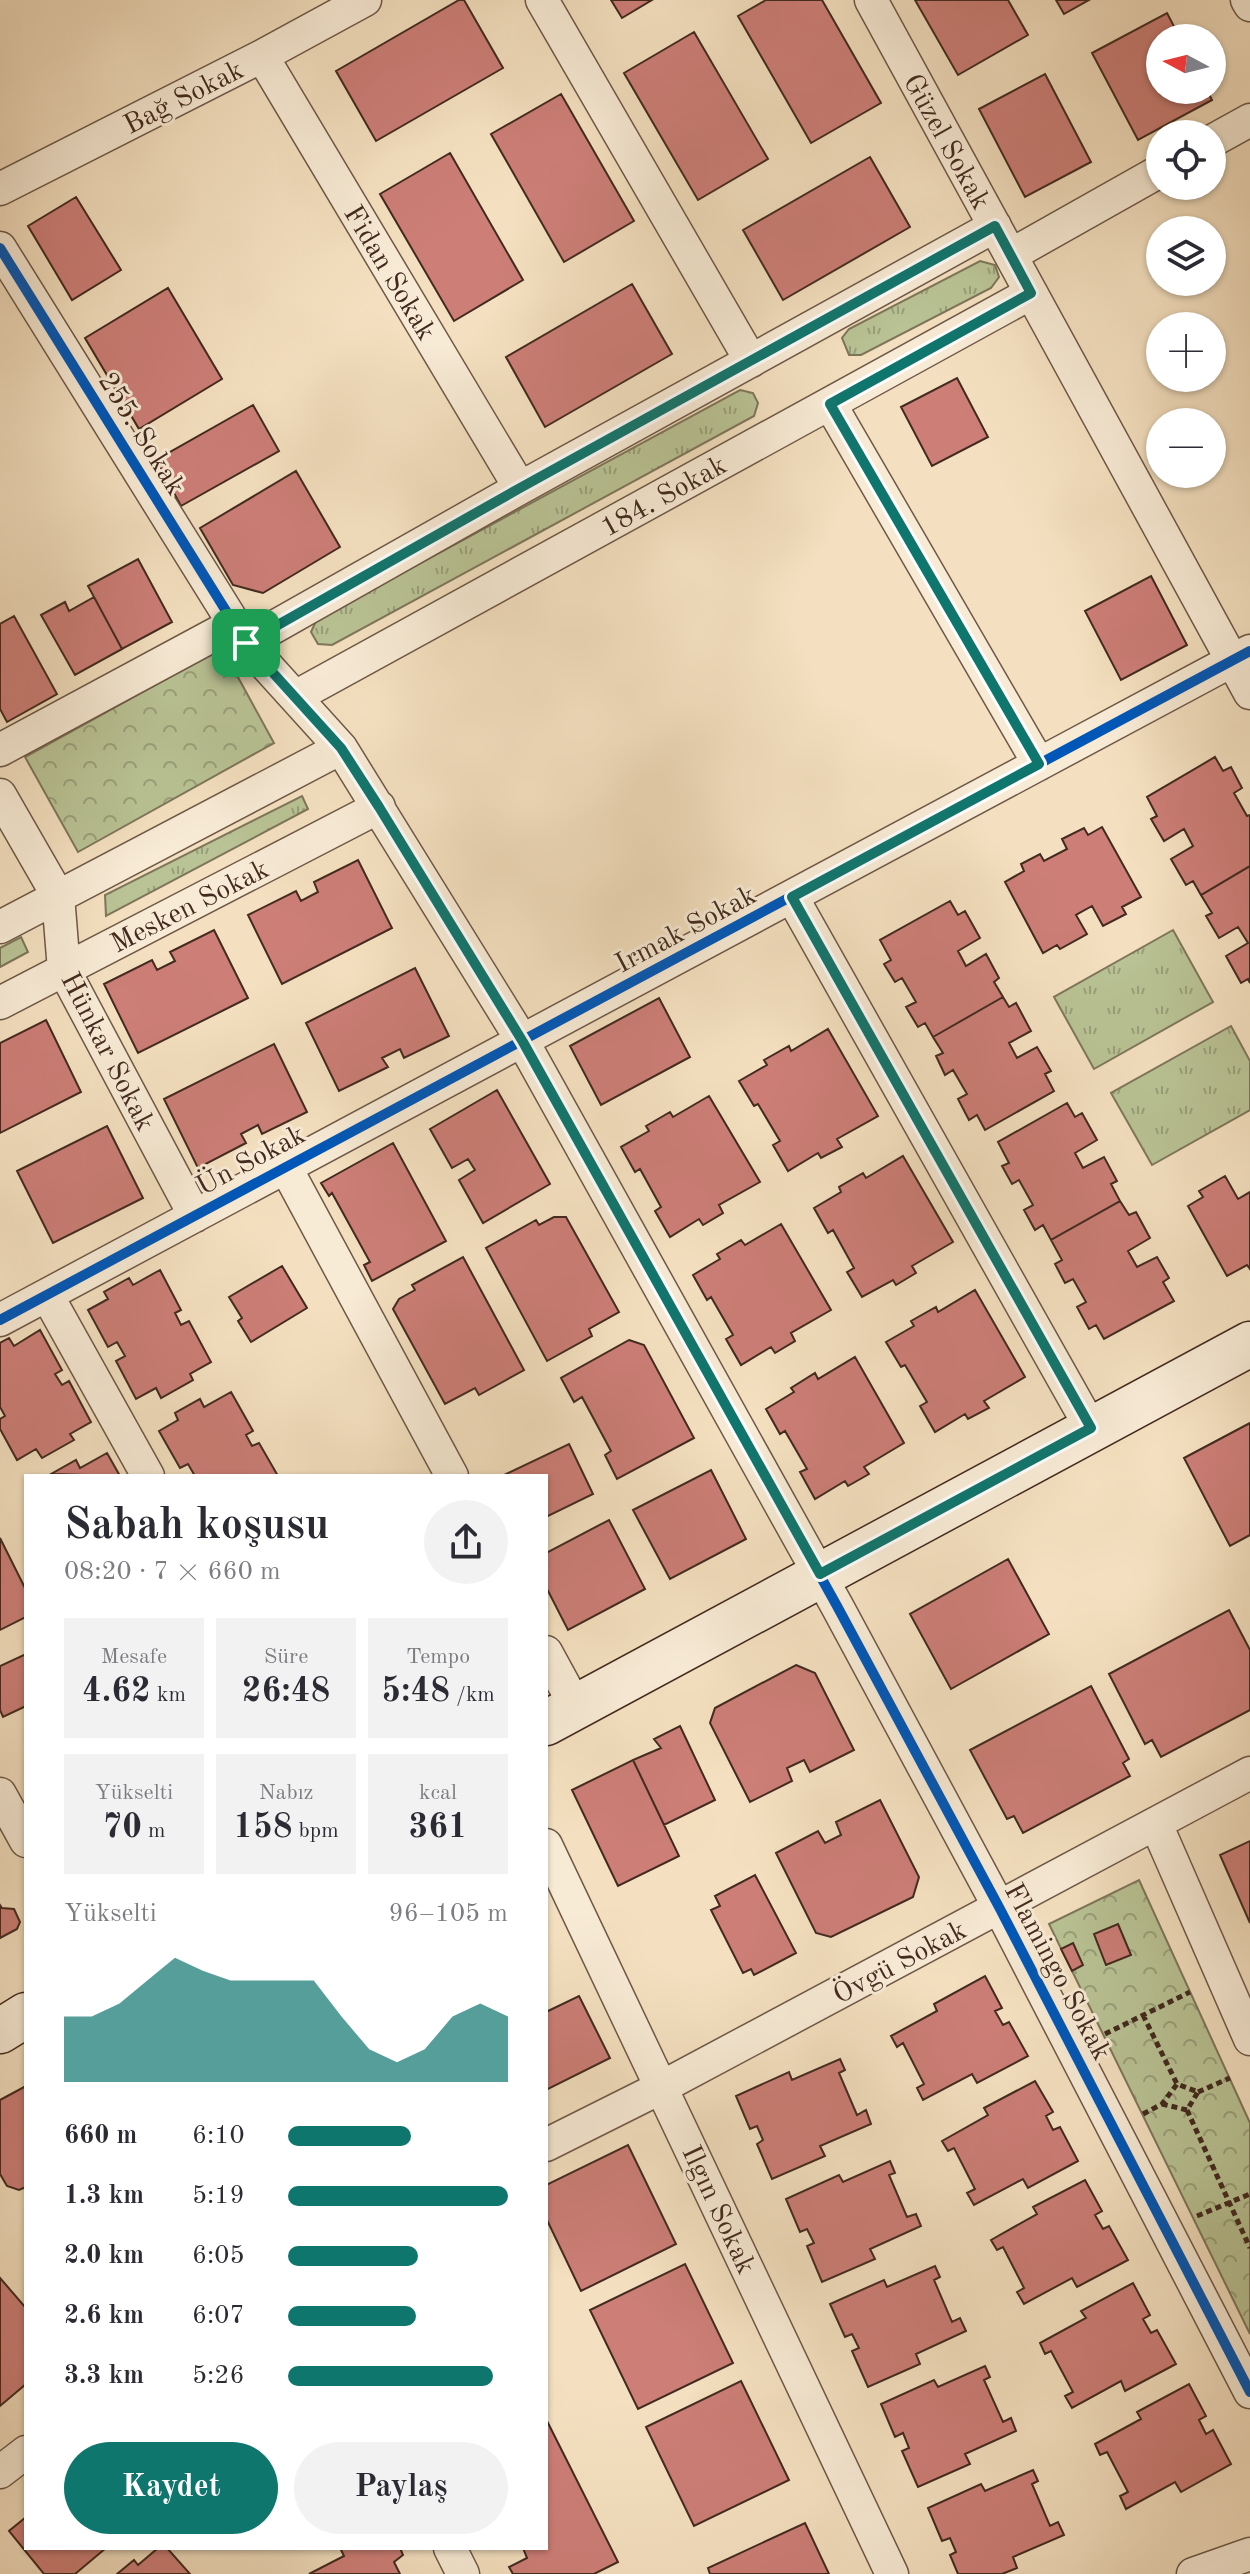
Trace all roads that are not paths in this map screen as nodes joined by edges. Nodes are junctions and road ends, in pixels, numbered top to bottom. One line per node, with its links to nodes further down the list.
1 (365, 0): 6 (street, Bağ Sokak)
2 (542, 0): 15 (street)
3 (871, 0): 11 (street, Güzel Sokak)
4 (1247, 0): 5 (street)
5 (1250, 5)
6 (262, 56): 10 (street, Bağ Sokak); 17 (street, Fidan Sokak)
7 (1250, 120): 8 (street)
8 (1226, 133)
9 (1146, 179): 13 (street)
10 (0, 189)
11 (995, 226): 13 (street, Güzel Sokak); 15 (street)
12 (0, 248): 18 (street, 255. Sokak)
13 (1011, 255): 14 (street, Güzel Sokak)
14 (1031, 293): 16 (street, 184. Sokak); 19 (street, Güzel Sokak)
15 (751, 361): 17 (street)
16 (830, 404): 21 (street, 184. Sokak); 24 (street)
17 (520, 488): 18 (street)
18 (240, 633): 21 (street, 255. Sokak); 23 (street)
19 (1241, 656): 20 (street, Güzel Sokak); 24 (street, Irmak Sokak)
20 (1250, 693)
21 (295, 697): 22 (street, 255. Sokak)
22 (341, 748): 26 (street, 255. Sokak); 27 (street)
23 (0, 750)
24 (1039, 764): 28 (street, Irmak Sokak)
25 (0, 795): 27 (street, Hünkar Sokak)
26 (379, 807): 30 (street, Mesken Sokak); 32 (street, 255. Sokak)
27 (58, 896): 29 (street); 30 (street, Hünkar Sokak)
28 (792, 897): 32 (street, Irmak Sokak); 38 (street)
29 (0, 927)
30 (64, 970): 31 (street, Mesken Sokak); 34 (street, Hünkar Sokak)
31 (0, 1003)
32 (523, 1042): 33 (street, Ün Sokak); 41 (street, Flamingo Sokak)
33 (286, 1168): 34 (street, Ün Sokak); 40 (street)
34 (195, 1216): 35 (street, Ün Sokak)
35 (47, 1295): 36 (street, Ün Sokak); 39 (street)
36 (0, 1320)
37 (1250, 1344): 38 (main road)
38 (1091, 1428): 41 (main road)
39 (147, 1474)
40 (451, 1474)
41 (820, 1574): 43 (main road); 49 (street, Flamingo Sokak)
42 (548, 1660): 43 (street)
43 (561, 1715)
44 (1250, 1773): 46 (street, Övgü Sokak)
45 (0, 1794): 47 (street)
46 (1156, 1824): 49 (street, Övgü Sokak); 52 (street)
47 (24, 1837)
48 (548, 1849): 53 (street, Ilgın Sokak)
49 (999, 1907): 53 (street, Övgü Sokak); 55 (street, Flamingo Sokak)
50 (24, 2016): 51 (main road)
51 (0, 2031)
52 (1250, 2039)
53 (662, 2087): 54 (street, Övgü Sokak); 61 (street, Ilgın Sokak)
54 (548, 2144)
55 (1250, 2392)
56 (24, 2454): 57 (street)
57 (0, 2472)
58 (451, 2550): 60 (street)
59 (1250, 2554): 62 (street)
60 (463, 2574)
61 (892, 2574)
62 (1193, 2574)

